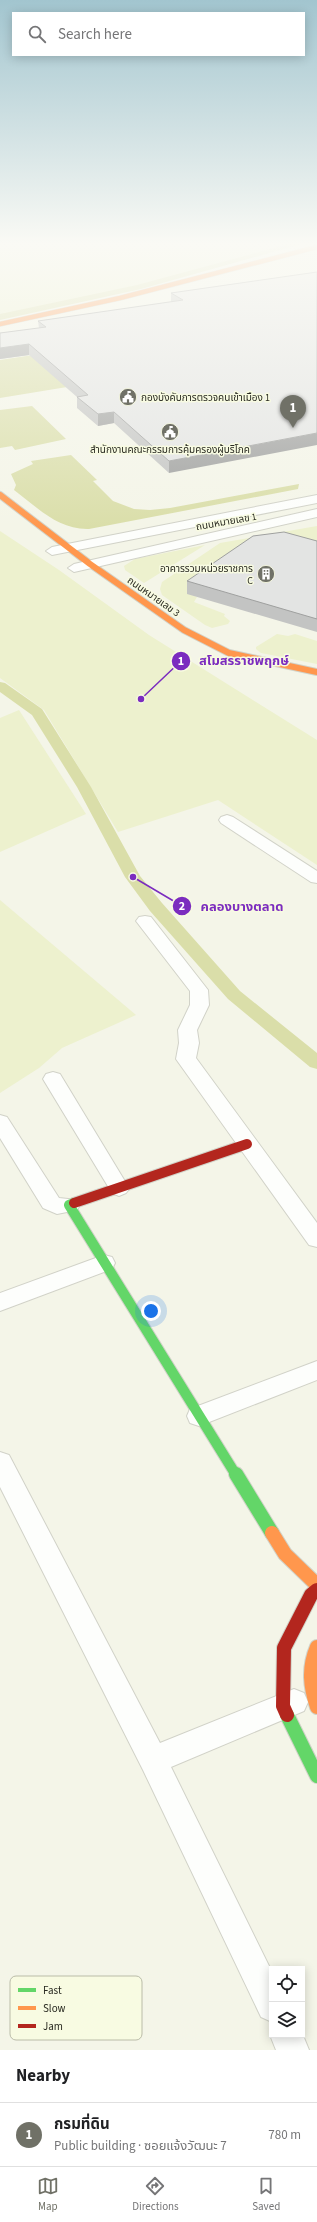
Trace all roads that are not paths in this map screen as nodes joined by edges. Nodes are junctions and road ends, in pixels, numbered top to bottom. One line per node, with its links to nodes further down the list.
1 (0, 495): 8 (street, ถนนหมายเลข 3)
2 (317, 498): 6 (street, ถนนหมายเลข 1)
3 (317, 504): 6 (street, ถนนหมายเลข 1)
4 (317, 513): 10 (street, ถนนหมายเลข 1)
5 (317, 519): 10 (street, ถนนหมายเลข 1)
6 (134, 534): 7 (street, ถนนหมายเลข 1)
7 (113, 539): 8 (street, ถนนหมายเลข 1); 11 (street)
8 (68, 547): 9 (street, ถนนหมายเลข 1); 13 (street, ถนนหมายเลข 3)
9 (49, 549): 12 (street)
10 (153, 551): 11 (street, ถนนหมายเลข 1)
11 (112, 559): 13 (street, ถนนหมายเลข 1)
12 (68, 564): 13 (street, ถนนหมายเลข 1)
13 (88, 570): 14 (street, ถนนหมายเลข 3)
14 (317, 672)
15 (227, 820): 16 (street)
16 (317, 878)
17 (144, 921): 20 (street)
18 (53, 1079): 21 (street)
19 (0, 1122): 22 (street)
20 (247, 1144): 21 (street); 23 (street)
21 (119, 1188): 22 (street)
22 (69, 1205): 24 (street)
23 (317, 1239)
24 (104, 1262): 25 (street); 27 (street)
25 (0, 1302)
26 (317, 1370): 27 (street)
27 (199, 1416): 29 (street)
28 (2, 1469): 34 (street)
29 (317, 1585)
30 (317, 1590): 33 (street)
31 (317, 1647): 32 (street)
32 (314, 1702): 33 (street)
33 (283, 1706): 34 (street); 35 (street)
34 (153, 1760): 36 (street)
35 (317, 1776)
36 (270, 2002)
37 (287, 2038): 38 (street)
38 (293, 2050)

